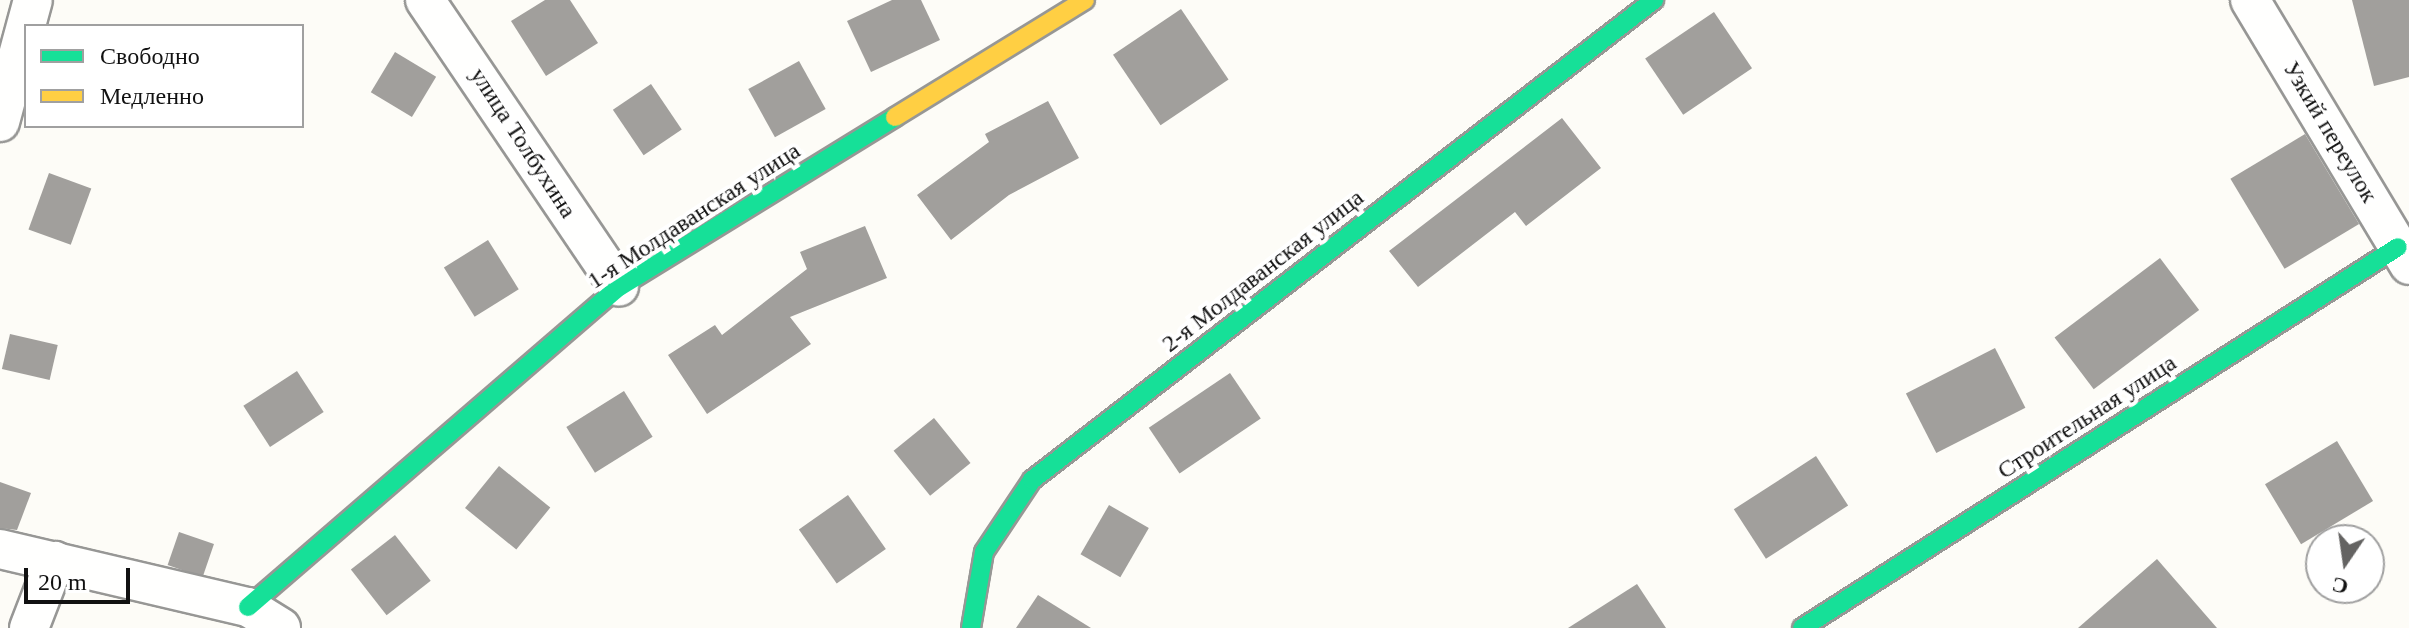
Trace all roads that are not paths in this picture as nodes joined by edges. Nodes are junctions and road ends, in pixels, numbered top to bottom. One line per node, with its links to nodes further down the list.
1 (33, 0): 6 (street)
2 (425, 0): 10 (street, улица Толбухина)
3 (1085, 0): 10 (street, 1-я Молдаванская улица)
4 (1654, 0): 16 (street, 2-я Молдаванская улица)
5 (2260, 2): 9 (street, Узкий переулок)
6 (27, 24)
7 (24, 33): 8 (street)
8 (0, 122)
9 (2404, 256): 17 (street, Строительная улица)
10 (619, 287): 13 (street, 1-я Молдаванская улица)
11 (0, 549): 12 (street)
12 (55, 561): 13 (street); 14 (street)
13 (248, 607): 15 (street)
14 (29, 628)
15 (281, 628)
16 (971, 628)
17 (1802, 628)

